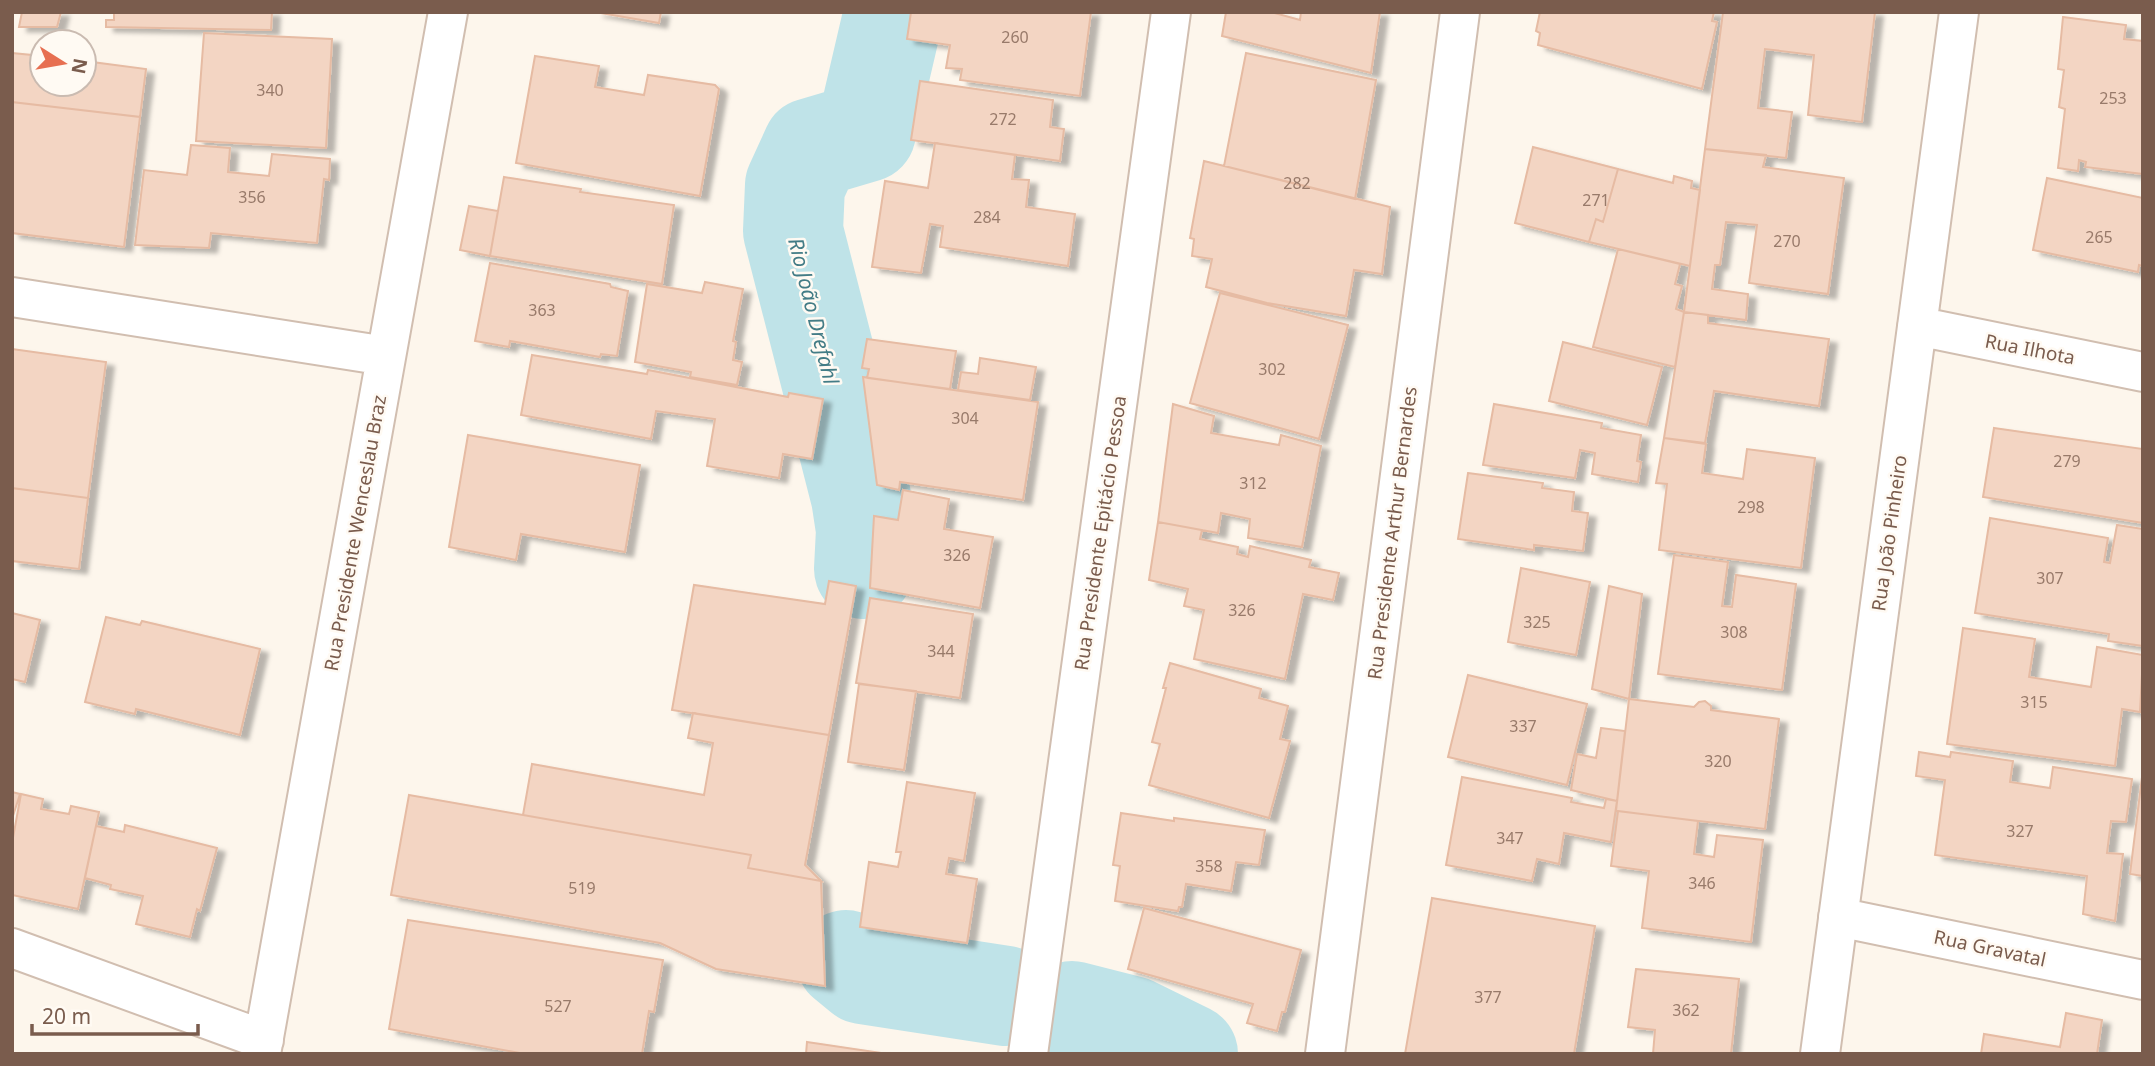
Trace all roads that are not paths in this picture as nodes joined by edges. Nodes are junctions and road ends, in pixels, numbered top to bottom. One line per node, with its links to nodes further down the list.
1 (448, 12): 7 (street, Rua Presidente Wenceslau Braz)
2 (1171, 12): 13 (street, Rua Presidente Epitácio Pessoa)
3 (1460, 12): 14 (street, Rua Presidente Arthur Bernardes)
4 (1959, 12): 6 (street, Rua João Pinheiro)
5 (12, 297): 7 (street)
6 (1917, 326): 8 (street, Rua Ilhota); 9 (street, Rua João Pinheiro)
7 (386, 356): 12 (street, Rua Presidente Wenceslau Braz)
8 (2143, 372)
9 (1838, 917): 11 (street, Rua Gravatal); 15 (street, Rua João Pinheiro)
10 (12, 948): 12 (street)
11 (2143, 980)
12 (262, 1047)
13 (1028, 1054)
14 (1325, 1054)
15 (1819, 1054)

